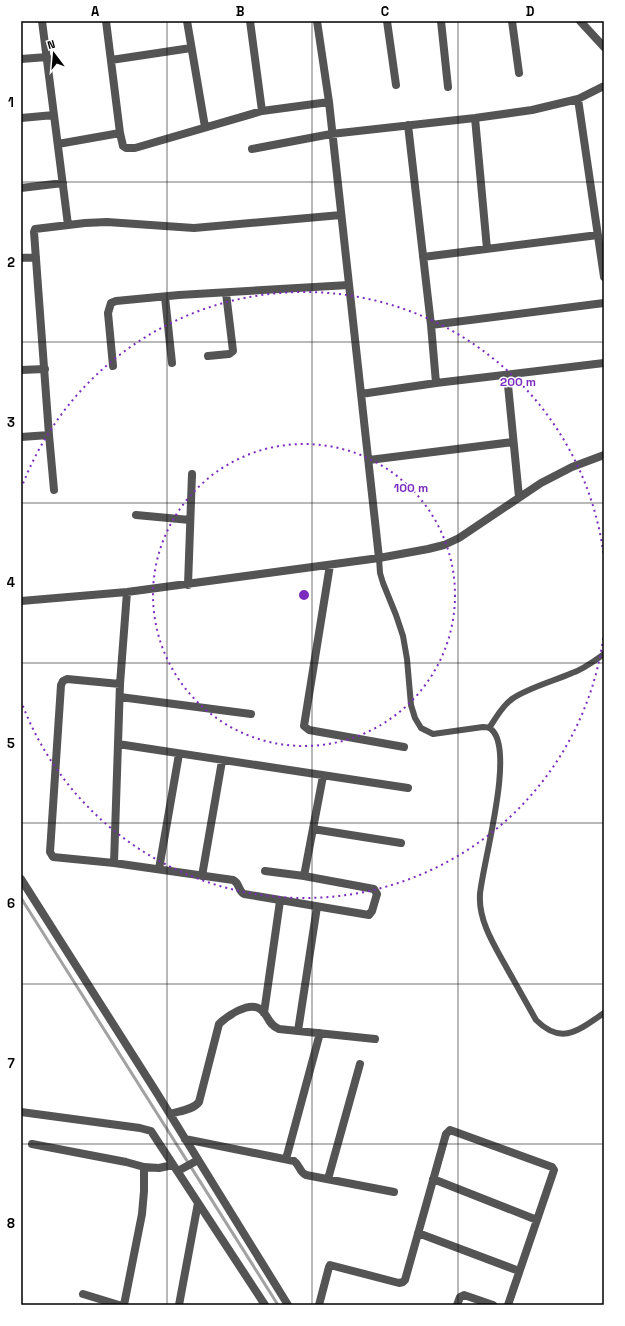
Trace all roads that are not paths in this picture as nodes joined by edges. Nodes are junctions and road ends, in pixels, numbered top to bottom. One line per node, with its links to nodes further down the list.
1 (42, 21): 12 (street)
2 (106, 21): 14 (street)
3 (187, 21): 11 (street)
4 (250, 21): 21 (street)
5 (317, 21): 20 (street)
6 (387, 21): 16 (street)
7 (440, 21): 18 (street)
8 (512, 21): 15 (street)
9 (580, 21): 10 (street)
10 (604, 47)
11 (191, 48): 14 (street); 26 (street)
12 (47, 57): 13 (street); 22 (street)
13 (21, 59)
14 (111, 60): 27 (street)
15 (519, 73)
16 (396, 85)
17 (604, 86): 19 (street)
18 (448, 87)
19 (578, 99): 24 (street); 35 (street)
20 (328, 102): 21 (street); 28 (street)
21 (262, 111): 26 (street)
22 (54, 116): 23 (street); 29 (street)
23 (21, 118)
24 (475, 118): 25 (street); 36 (street)
25 (408, 125): 28 (street); 38 (street)
26 (205, 127): 27 (street)
27 (120, 133): 29 (street)
28 (332, 134): 30 (street); 33 (street)
29 (58, 144): 31 (street)
30 (252, 149)
31 (63, 183): 32 (street); 34 (street)
32 (21, 188)
33 (341, 215): 34 (street); 41 (street)
34 (68, 225): 37 (street)
35 (598, 235): 36 (street); 40 (street)
36 (487, 249): 38 (street)
37 (36, 257): 39 (street); 50 (street)
38 (423, 257): 45 (street)
39 (21, 258)
40 (604, 277)
41 (349, 285): 42 (street); 54 (street)
42 (226, 293): 43 (street); 46 (street)
43 (165, 297): 47 (street); 49 (street)
44 (604, 303): 45 (street)
45 (431, 325): 53 (street)
46 (208, 356)
47 (172, 363)
48 (604, 363): 52 (street)
49 (113, 366)
50 (45, 369): 51 (street); 55 (street)
51 (21, 370)
52 (506, 375): 53 (street); 57 (street)
53 (436, 383): 54 (street)
54 (361, 394): 59 (street)
55 (49, 436): 56 (street); 61 (street)
56 (21, 437)
57 (513, 442): 59 (street); 62 (street)
58 (604, 455): 62 (street)
59 (369, 460): 65 (street)
60 (192, 474): 64 (street)
61 (54, 490)
62 (519, 497): 65 (street)
63 (136, 515): 64 (street)
64 (190, 520): 67 (street)
65 (379, 558): 66 (street); 74 (lane)
66 (330, 565): 67 (street); 76 (street)
67 (188, 585): 68 (street)
68 (127, 592): 69 (street); 71 (street)
69 (21, 601)
70 (604, 654): 74 (lane)
71 (120, 684): 72 (street); 83 (street)
72 (120, 697): 73 (street); 75 (street)
73 (251, 714)
74 (489, 728): 92 (lane)
75 (118, 744): 77 (street); 83 (street)
76 (404, 747)
77 (179, 754): 78 (street); 84 (street)
78 (222, 761): 79 (street); 86 (street)
79 (323, 776): 80 (street); 81 (street)
80 (408, 788)
81 (313, 829): 82 (street); 87 (street)
82 (401, 843)
83 (114, 863): 84 (street)
84 (159, 869): 86 (street)
85 (265, 871): 87 (street)
86 (202, 876): 89 (street)
87 (304, 876): 90 (street)
88 (21, 879): 98 (street)
89 (280, 900): 90 (street); 91 (street)
90 (317, 907): 93 (street)
91 (264, 1013): 93 (street); 98 (street)
92 (604, 1013)
93 (298, 1031): 94 (street)
94 (320, 1033): 95 (street); 101 (street)
95 (374, 1039)
96 (360, 1064): 105 (street)
97 (21, 1112): 104 (street)
98 (170, 1114): 99 (street)
99 (185, 1139): 101 (street); 102 (street)
100 (32, 1144): 103 (street)
101 (286, 1159): 105 (street)
102 (196, 1162): 104 (street); 117 (street)
103 (144, 1167): 104 (street); 114 (street)
104 (179, 1168): 108 (street)
105 (328, 1179): 107 (street)
106 (433, 1179): 109 (street); 109 (street); 110 (street)
107 (394, 1192)
108 (198, 1203): 115 (street); 116 (street)
109 (538, 1220): 111 (street)
110 (418, 1233): 111 (street); 118 (street)
111 (519, 1271): 121 (street)
112 (83, 1294): 113 (street)
113 (119, 1305)
114 (124, 1305)
115 (179, 1305)
116 (265, 1305)
117 (288, 1305)
118 (319, 1305)
119 (457, 1305): 120 (street)
120 (493, 1305)
121 (508, 1305)

